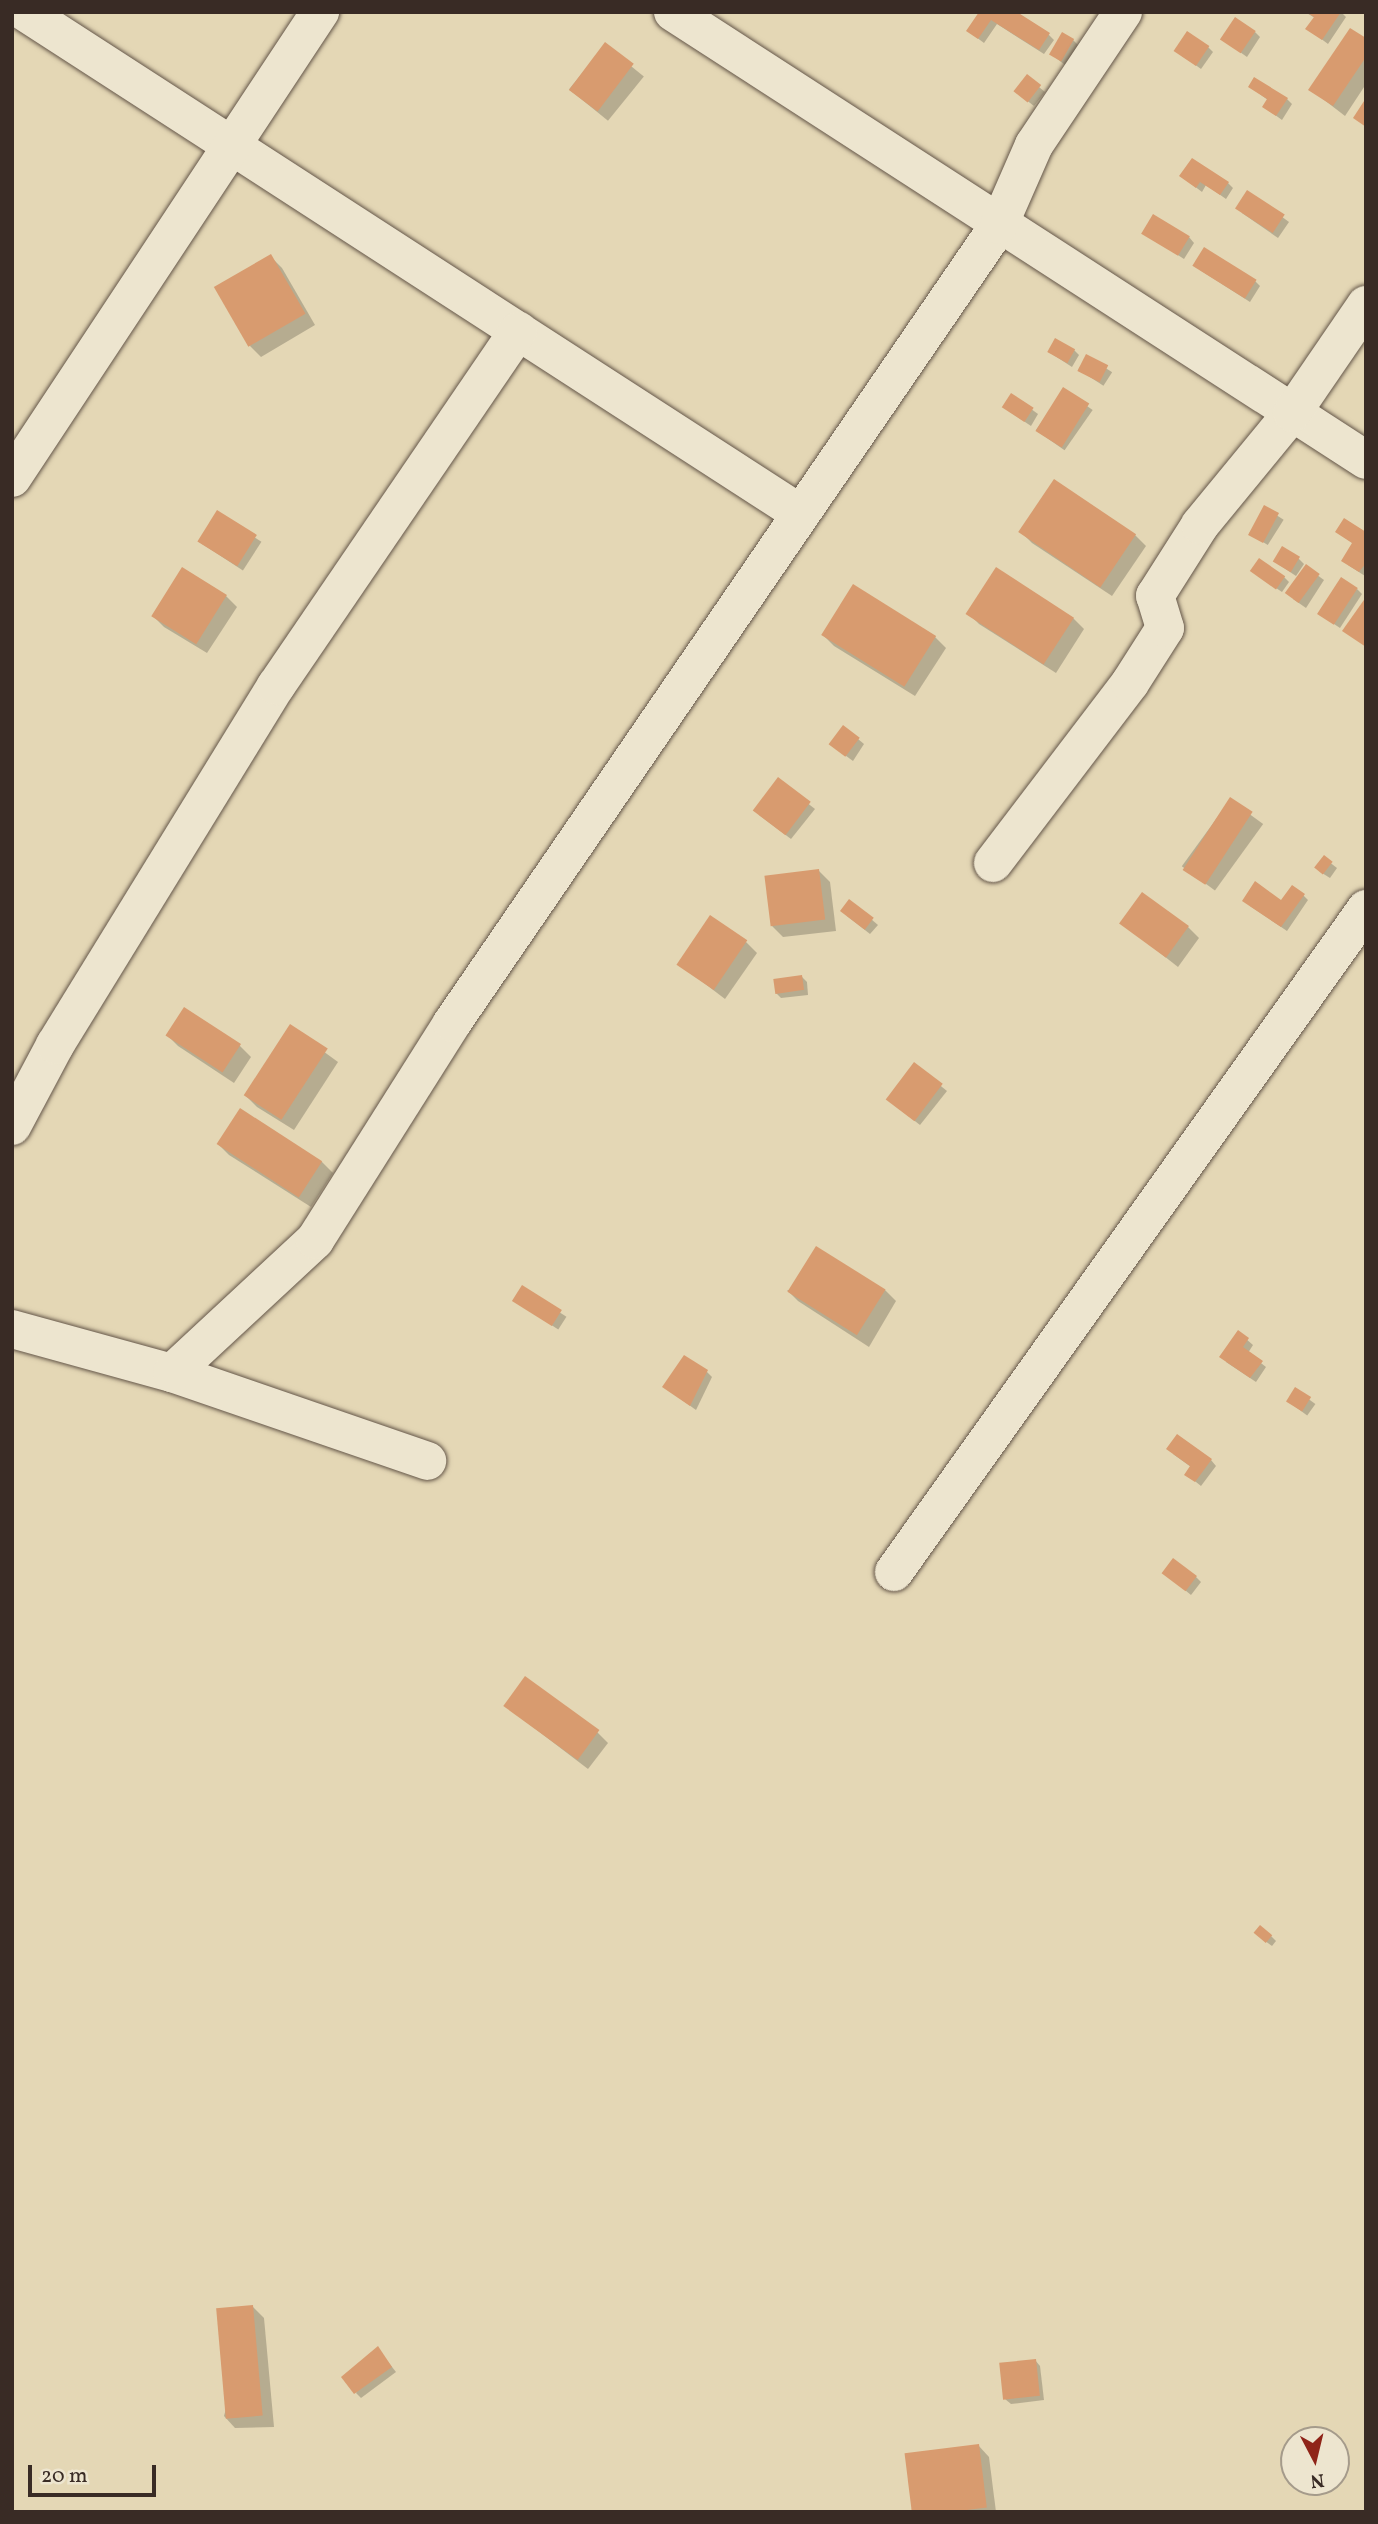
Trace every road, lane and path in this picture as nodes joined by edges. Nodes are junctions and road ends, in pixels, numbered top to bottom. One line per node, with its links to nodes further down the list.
1 (24, 12): 5 (street)
2 (320, 12): 5 (street)
3 (673, 12): 6 (street)
4 (1123, 12): 6 (street)
5 (232, 146): 8 (street); 11 (street)
6 (999, 225): 9 (street); 12 (street)
7 (1366, 306): 9 (street)
8 (518, 331): 12 (street); 15 (street)
9 (1292, 412): 10 (street); 13 (street)
10 (1366, 460)
11 (12, 478)
12 (802, 514): 17 (street)
13 (993, 863)
14 (1366, 909): 19 (street)
15 (12, 1126)
16 (12, 1329): 17 (street)
17 (172, 1373): 18 (street)
18 (427, 1461)
19 (894, 1572)

